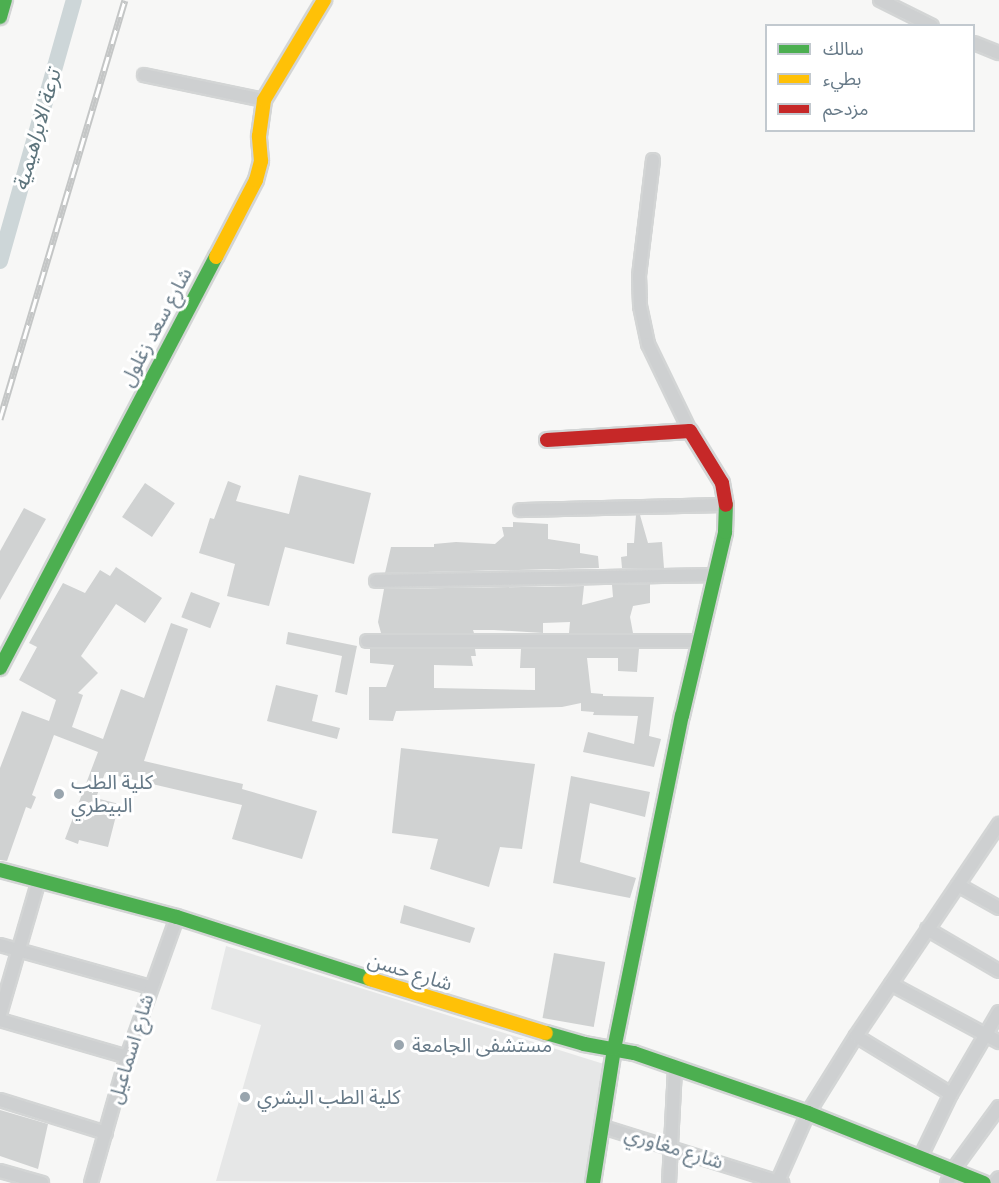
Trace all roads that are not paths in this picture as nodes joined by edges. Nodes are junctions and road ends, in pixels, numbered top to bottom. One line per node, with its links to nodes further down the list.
1 (5, 0): 4 (street)
2 (324, 0): 9 (street, شارع سعد زغلول)
3 (880, 0): 5 (street)
4 (0, 17)
5 (928, 24)
6 (975, 43): 7 (street)
7 (999, 53)
8 (144, 75): 9 (street)
9 (264, 100): 19 (street, شارع سعد زغلول)
10 (653, 160): 11 (street)
11 (690, 430): 12 (street); 13 (street)
12 (547, 440)
13 (726, 505): 14 (street); 15 (street)
14 (520, 510)
15 (715, 575): 16 (street); 18 (street)
16 (376, 581)
17 (367, 641): 18 (street)
18 (700, 641): 39 (street)
19 (0, 668)
20 (999, 824): 21 (street)
21 (995, 838): 24 (street)
22 (0, 870): 23 (street, شارع حسن)
23 (39, 880): 26 (street, شارع حسن); 29 (street)
24 (958, 885): 25 (street); 27 (street)
25 (999, 908)
26 (177, 917): 32 (street, شارع اسماعيل); 39 (street, شارع حسن)
27 (927, 929): 30 (street); 31 (street)
28 (0, 945): 29 (street)
29 (17, 950): 32 (street); 34 (street)
30 (999, 971)
31 (891, 984): 36 (street); 37 (street)
32 (150, 987): 40 (street, شارع اسماعيل)
33 (999, 1012): 36 (street)
34 (0, 1014)
35 (0, 1020): 40 (street)
36 (985, 1035): 38 (street); 42 (street)
37 (855, 1036): 42 (street); 45 (street)
38 (999, 1042)
39 (614, 1049): 41 (street, شارع حسن); 46 (street)
40 (127, 1057): 47 (street, شارع اسماعيل)
41 (675, 1068): 45 (street, شارع حسن); 48 (street)
42 (951, 1094): 49 (street)
43 (0, 1100): 47 (street)
44 (999, 1107): 51 (street)
45 (808, 1113): 49 (street, شارع حسن); 53 (street)
46 (603, 1127): 48 (street, شارع مغاوري); 56 (street)
47 (106, 1133): 55 (street, شارع اسماعيل)
48 (672, 1148): 53 (street, شارع مغاوري); 57 (street)
49 (920, 1158): 51 (street, شارع حسن)
50 (0, 1171): 54 (street)
51 (950, 1177): 58 (street, شارع حسن)
52 (999, 1178): 59 (street)
53 (779, 1182)
54 (42, 1183)
55 (92, 1183)
56 (593, 1183)
57 (669, 1183)
58 (984, 1183)
59 (995, 1183)

